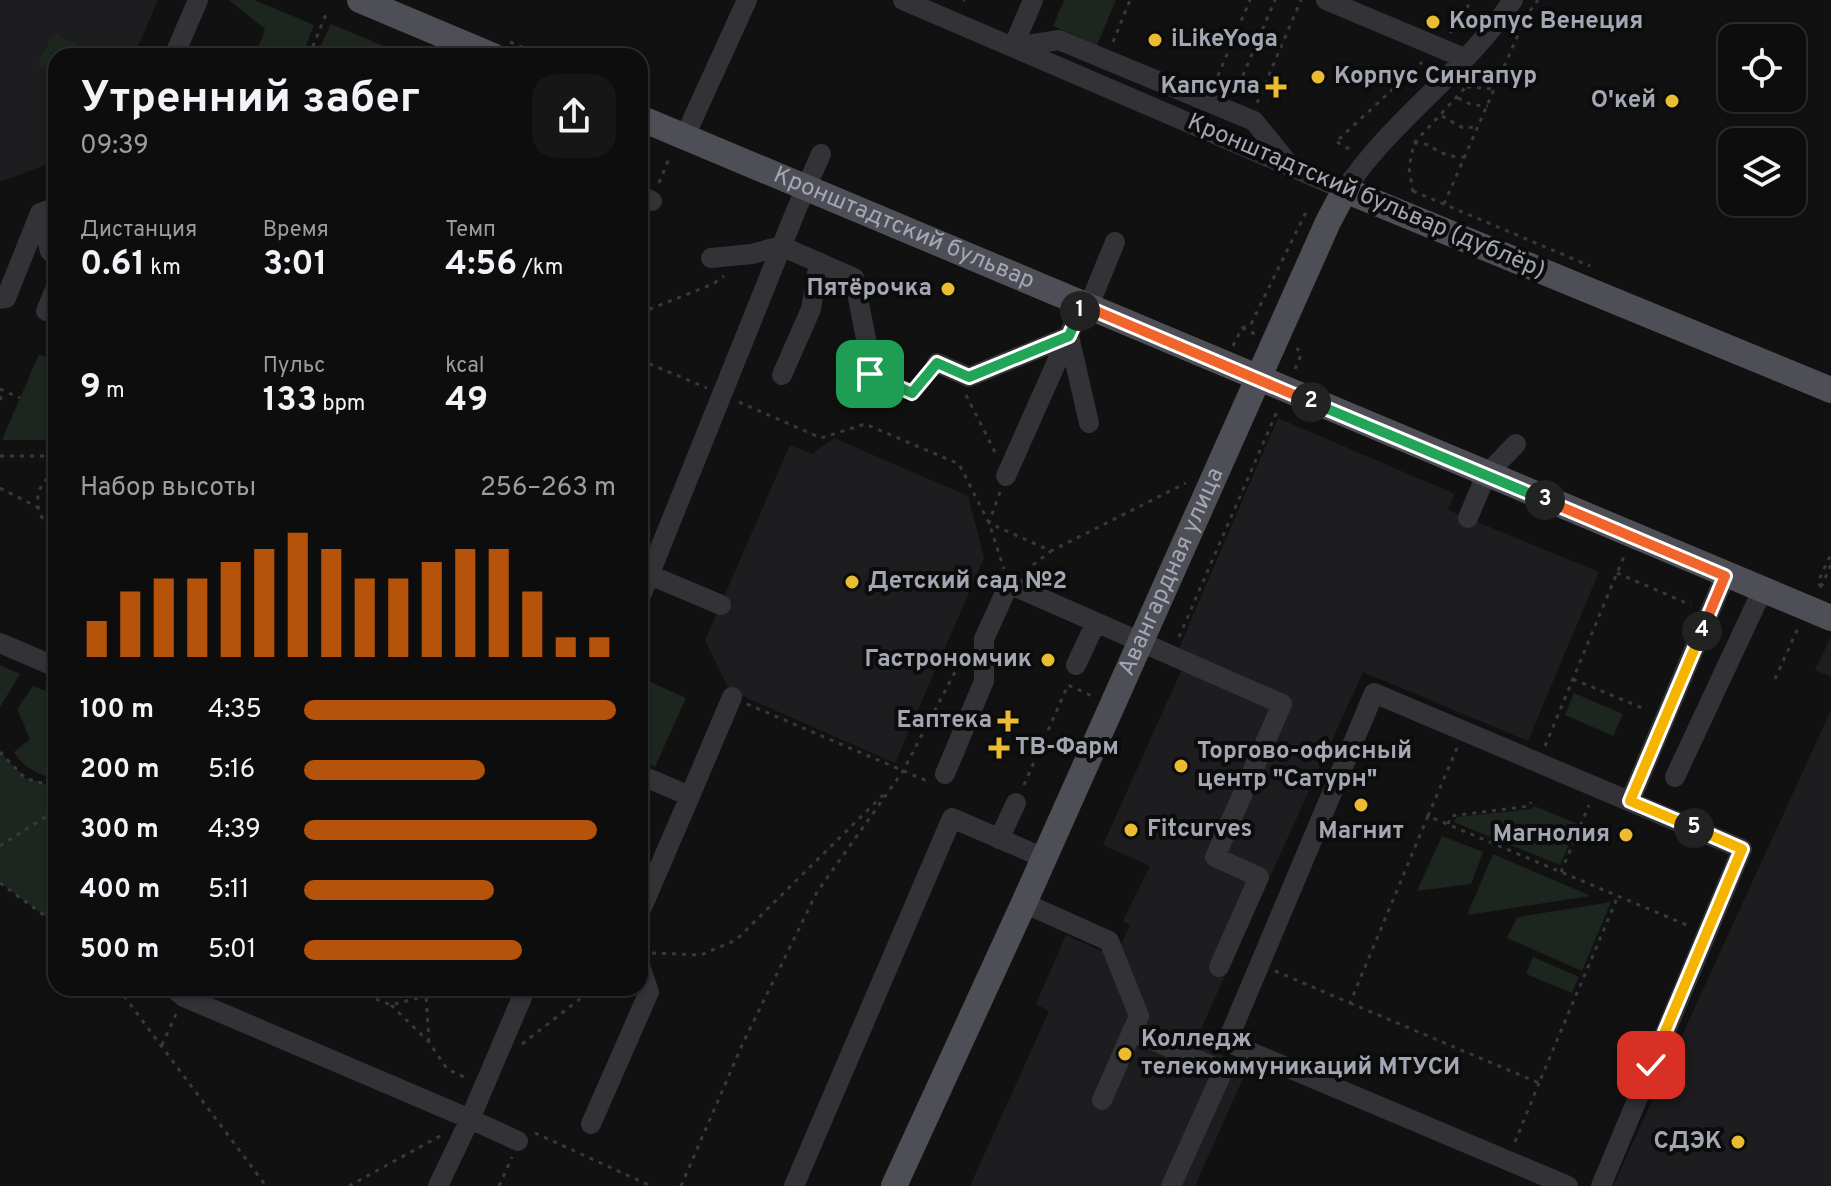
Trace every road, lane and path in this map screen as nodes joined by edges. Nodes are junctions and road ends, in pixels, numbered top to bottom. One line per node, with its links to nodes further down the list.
1 (198, 0): 18 (street)
2 (360, 0): 20 (main road)
3 (747, 0): 35 (street)
4 (903, 0): 16 (street, Кронштадтский бульвар (дублёр))
5 (1033, 0): 16 (street)
6 (1130, 0): 21 (path)
7 (1250, 0): 26 (path)
8 (1275, 0): 28 (path)
9 (1301, 0): 30 (path)
10 (1326, 0): 17 (street)
11 (1472, 0): 17 (path)
12 (1538, 0): 13 (path)
13 (1520, 8): 15 (path); 22 (street, Авангардная улица); 25 (path)
14 (326, 14): 19 (path)
15 (1506, 40)
16 (1013, 47): 40 (street, Кронштадтский бульвар (дублёр))
17 (1438, 47): 22 (street); 36 (path)
18 (177, 48)
19 (312, 48)
20 (451, 48)
21 (1108, 53)
22 (1464, 58): 40 (street, Авангардная улица)
23 (1487, 64): 24 (path)
24 (1467, 87): 25 (path); 27 (path)
25 (1495, 89): 29 (path)
26 (1210, 95)
27 (1457, 98): 29 (path); 31 (path)
28 (1231, 105)
29 (1488, 106): 33 (path)
30 (1253, 114)
31 (1441, 115): 33 (path); 34 (path)
32 (648, 124): 35 (main road, Кронштадтский бульвар)
33 (1478, 127): 38 (path)
34 (1414, 143): 38 (path); 41 (path)
35 (677, 146): 39 (main road, Кронштадтский бульвар); 42 (path)
36 (1352, 151)
37 (821, 154): 39 (street)
38 (1465, 157): 43 (path)
39 (806, 188): 47 (street); 54 (main road, Кронштадтский бульвар)
40 (1345, 190): 65 (main road, Авангардная улица); 67 (main road, Кронштадтский бульвар (дублёр))
41 (1412, 194)
42 (648, 196)
43 (1444, 204)
44 (48, 210): 51 (street)
45 (1310, 216): 62 (path)
46 (1115, 242): 54 (street)
47 (781, 246): 48 (street); 50 (street); 69 (street)
48 (752, 254): 49 (street); 55 (path)
49 (711, 258)
50 (819, 262): 60 (street); 64 (street)
51 (0, 299)
52 (48, 306): 56 (street)
53 (648, 307): 55 (path)
54 (1085, 307): 58 (street); 62 (main road, Кронштадтский бульвар)
55 (649, 310): 57 (path)
56 (46, 311)
57 (648, 314)
58 (1069, 336): 63 (street); 72 (street); 77 (street)
59 (1294, 343): 68 (path)
60 (867, 344): 63 (path)
61 (648, 363): 69 (path)
62 (1224, 365): 65 (main road, Кронштадтский бульвар)
63 (943, 366): 77 (path)
64 (782, 375)
65 (1258, 379): 68 (main road, Кронштадтский бульвар); 101 (main road, Авангардная улица)
66 (2, 390): 70 (path); 71 (path)
67 (1831, 390)
68 (1286, 391): 76 (main road, Кронштадтский бульвар); 103 (path)
69 (722, 395): 83 (path); 90 (street)
70 (20, 398)
71 (0, 400)
72 (1089, 423)
73 (1516, 444): 76 (street)
74 (0, 456): 75 (path)
75 (48, 456)
76 (1486, 475): 82 (street); 91 (main road, Кронштадтский бульвар)
77 (1006, 476): 83 (path)
78 (48, 479): 81 (path)
79 (1186, 483): 85 (path)
80 (0, 488): 81 (path)
81 (37, 507): 84 (path)
82 (1468, 518)
83 (989, 523): 85 (path); 93 (path)
84 (48, 525)
85 (1051, 551): 93 (path)
86 (1625, 554): 89 (path)
87 (1831, 554): 88 (path)
88 (1831, 565)
89 (1617, 573): 96 (path); 106 (path)
90 (650, 575): 92 (street); 95 (street)
91 (1725, 576): 94 (main road, Кронштадтский бульвар); 96 (street)
92 (648, 580)
93 (1009, 584): 98 (street); 100 (street)
94 (1762, 591): 97 (main road, Кронштадтский бульвар); 116 (street)
95 (721, 605)
96 (1710, 612): 110 (street)
97 (1831, 618)
98 (1096, 622): 101 (street); 105 (street)
99 (1798, 628): 107 (path)
100 (984, 639): 114 (path); 115 (street)
101 (1139, 641): 103 (street); 130 (main road, Авангардная улица)
102 (0, 643): 104 (street)
103 (1168, 653): 140 (street)
104 (48, 664)
105 (1076, 665)
106 (1573, 679): 110 (path); 113 (path)
107 (1775, 679)
108 (1092, 696): 123 (path)
109 (732, 697): 114 (path); 120 (street)
110 (1665, 718): 121 (street)
111 (1464, 731): 113 (street); 126 (path); 139 (street)
112 (0, 752): 118 (path)
113 (1538, 762): 121 (street)
114 (903, 771): 119 (path)
115 (945, 774)
116 (1675, 777)
117 (648, 778): 120 (street)
118 (48, 785)
119 (892, 786): 138 (path); 167 (path)
120 (690, 796): 133 (street)
121 (1630, 801): 137 (street)
122 (1531, 802): 127 (path)
123 (1016, 803): 128 (street)
124 (1590, 803): 131 (path)
125 (48, 815): 129 (path)
126 (1428, 816): 127 (path); 149 (path)
127 (1448, 824): 131 (path)
128 (999, 839): 130 (street); 168 (street)
129 (0, 846)
130 (1044, 858): 135 (main road, Авангардная улица)
131 (1561, 872): 134 (path)
132 (0, 883): 136 (path)
133 (648, 893)
134 (1618, 896): 137 (path); 155 (path)
135 (1024, 903): 151 (street); 169 (main road, Авангардная улица)
136 (48, 918)
137 (1707, 933): 172 (street)
138 (648, 952)
139 (1260, 965): 149 (path); 161 (street)
140 (1219, 967)
141 (124, 996): 153 (path)
142 (180, 996): 153 (path)
143 (193, 996): 158 (street)
144 (368, 996): 150 (path)
145 (426, 996): 150 (path); 152 (path)
146 (523, 996): 156 (street)
147 (584, 996): 154 (path)
148 (647, 996): 159 (street)
149 (1350, 1003): 155 (path)
150 (391, 1005): 152 (path)
151 (1132, 1031): 157 (street); 170 (street)
152 (429, 1042): 156 (path)
153 (162, 1045): 162 (path)
154 (519, 1047)
155 (1539, 1083): 161 (path)
156 (484, 1086): 158 (street)
157 (1102, 1100)
158 (470, 1119): 160 (street); 163 (path); 164 (street)
159 (591, 1124)
160 (518, 1141): 165 (path); 166 (path)
161 (1507, 1160): 171 (street)
162 (266, 1186)
163 (349, 1186)
164 (438, 1186)
165 (499, 1186)
166 (651, 1186)
167 (681, 1186)
168 (794, 1186)
169 (894, 1186)
170 (1171, 1186)
171 (1568, 1186)
172 (1601, 1186)

